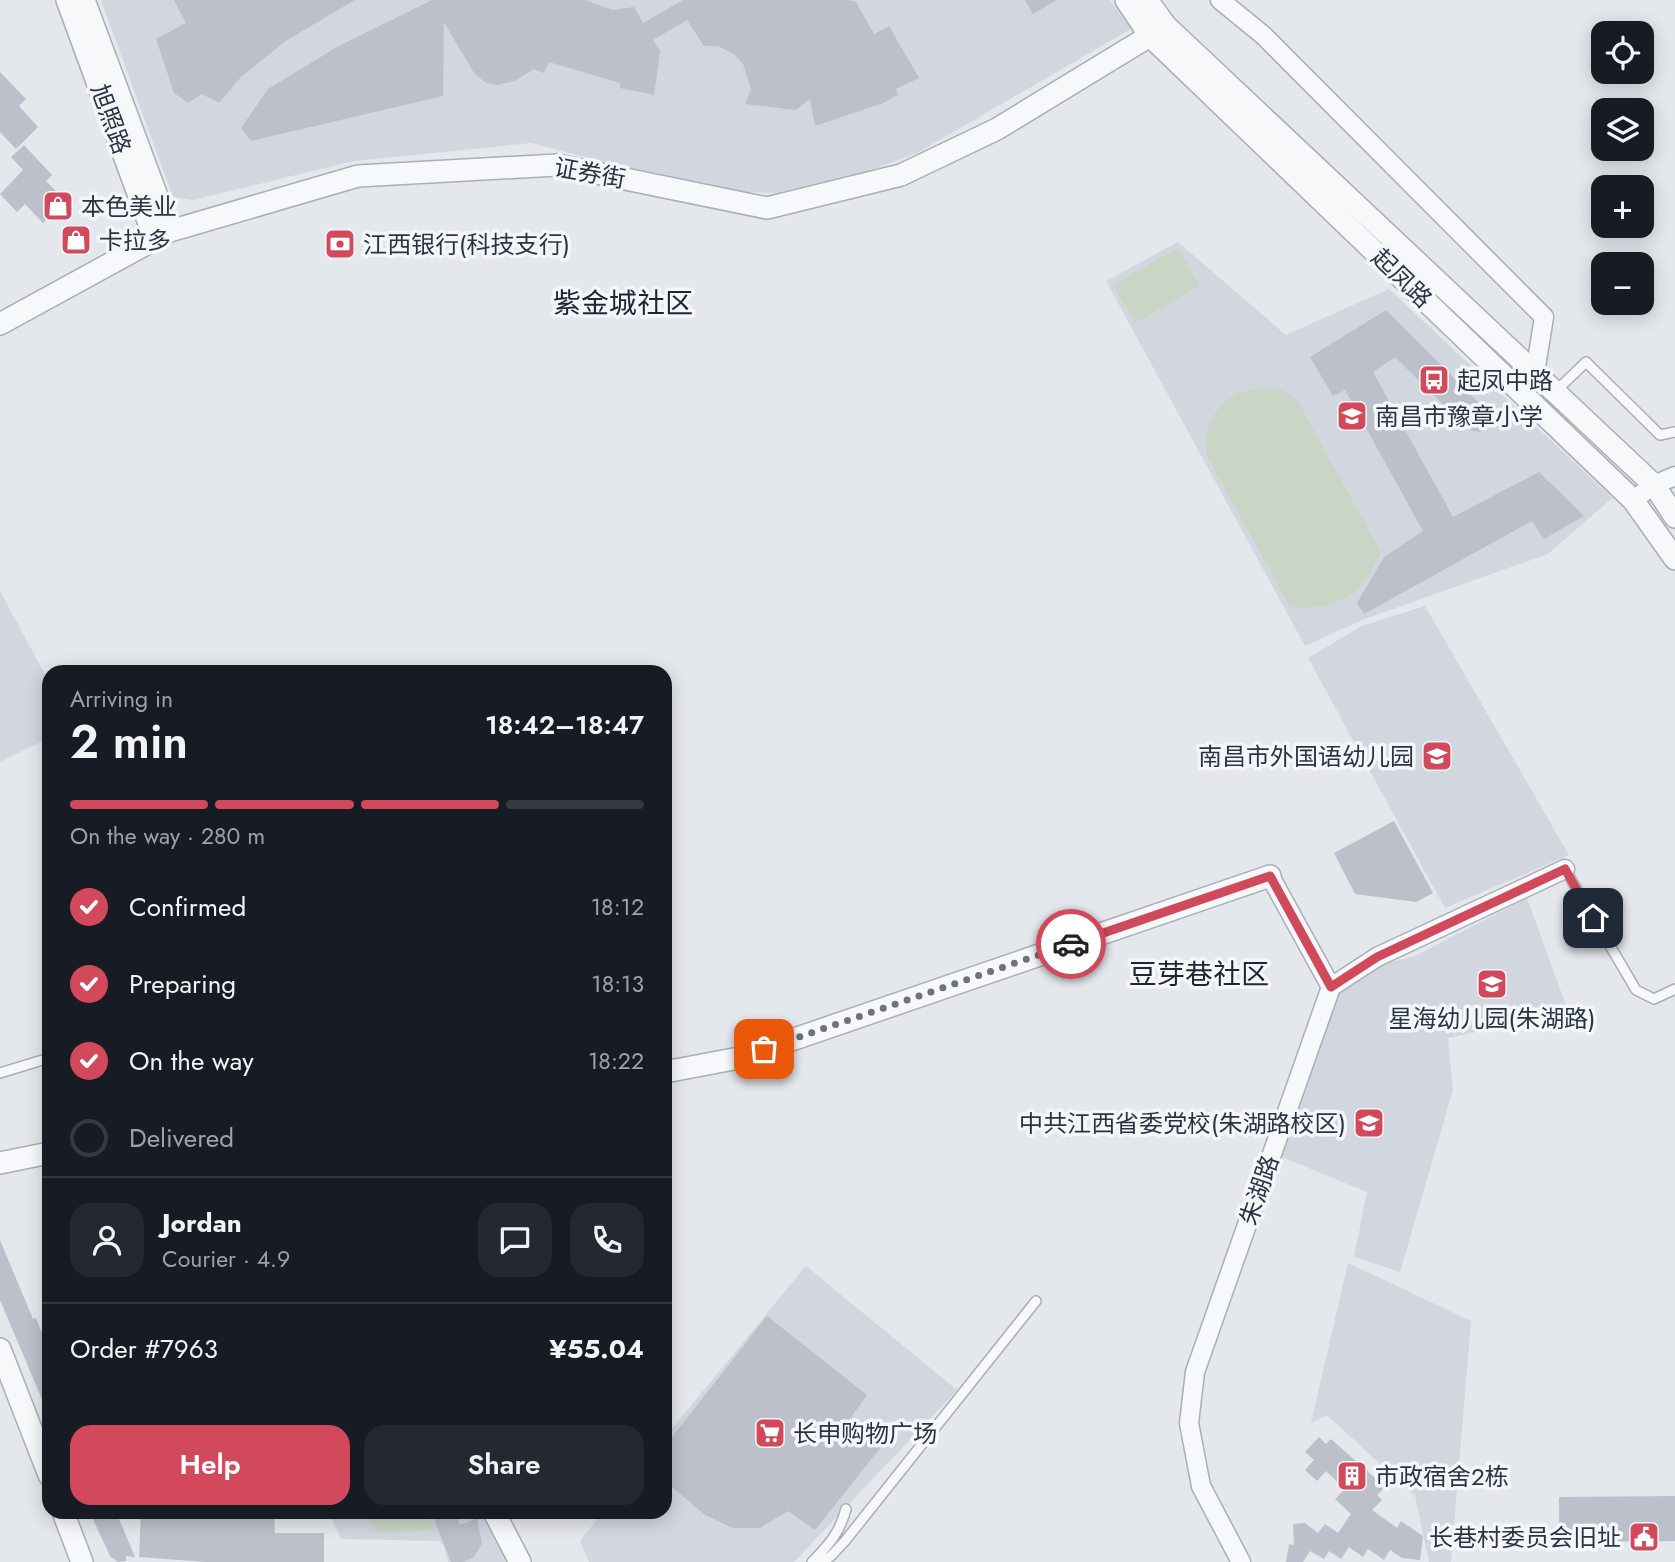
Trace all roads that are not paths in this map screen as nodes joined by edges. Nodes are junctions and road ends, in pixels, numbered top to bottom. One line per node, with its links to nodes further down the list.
1 (67, 0): 7 (street, 旭照路)
2 (84, 0): 7 (street, 旭照路)
3 (1126, 0): 6 (street, 起凤路)
4 (1147, 0): 6 (street, 起凤路)
5 (1220, 0): 9 (street)
6 (1158, 31): 7 (street, 证券街); 9 (street, 起凤路); 14 (street, 起凤路)
7 (162, 234): 8 (street, 证券街)
8 (0, 324)
9 (1535, 373): 10 (street, 起凤路)
10 (1555, 393): 11 (lane); 13 (street, 起凤路)
11 (1675, 432)
12 (1675, 476): 13 (street)
13 (1654, 485): 14 (street); 15 (street, 起凤路)
14 (1633, 500): 16 (street, 起凤路)
15 (1675, 517)
16 (1675, 559)
17 (1565, 869): 19 (street); 20 (lane)
18 (1270, 876): 19 (street); 22 (street)
19 (1331, 987): 36 (street, 朱湖路)
20 (1675, 989)
21 (42, 1060): 23 (lane)
22 (672, 1071)
23 (0, 1073)
24 (42, 1154): 25 (street)
25 (0, 1163)
26 (1036, 1301): 35 (lane)
27 (0, 1349): 28 (street)
28 (42, 1457)
29 (846, 1509): 34 (lane)
30 (66, 1519): 32 (street)
31 (498, 1519): 33 (street)
32 (82, 1562)
33 (520, 1562)
34 (812, 1562)
35 (821, 1562)
36 (1241, 1562)

